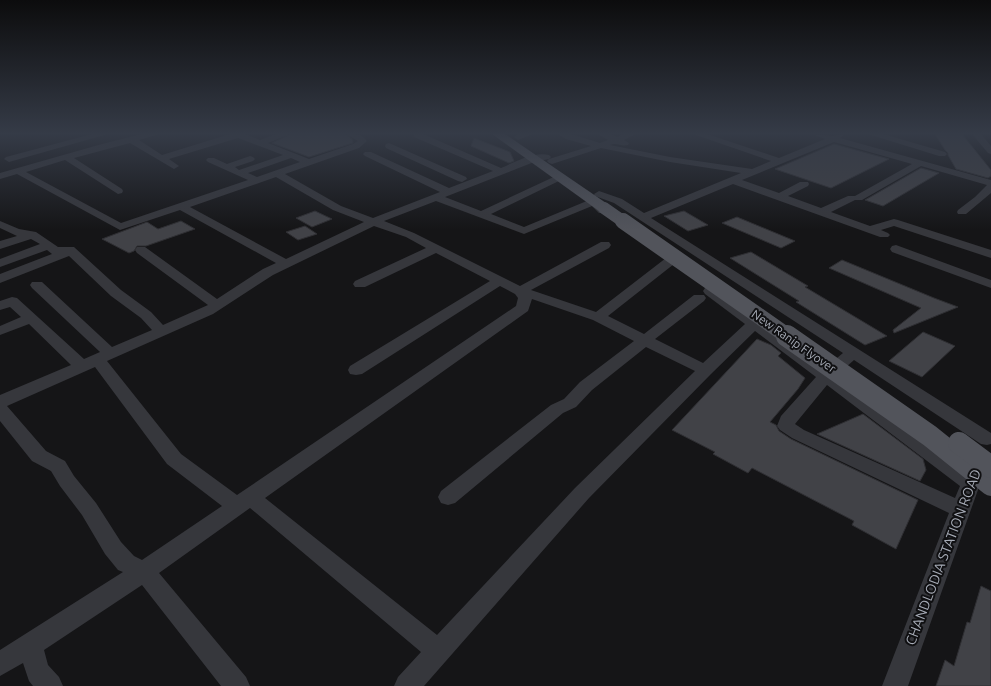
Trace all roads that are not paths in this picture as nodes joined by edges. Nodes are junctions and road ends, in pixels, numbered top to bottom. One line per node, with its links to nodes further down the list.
1 (35, 166): 23 (street)
2 (80, 166): 37 (street)
3 (229, 166): 20 (street)
4 (259, 166): 26 (street)
5 (269, 166): 27 (street)
6 (297, 166): 27 (street)
7 (394, 166): 21 (street)
8 (405, 166): 21 (street)
9 (433, 166): 24 (street)
10 (459, 166): 24 (street)
11 (489, 166): 25 (street)
12 (514, 166): 25 (street)
13 (542, 166): 29 (main road)
14 (558, 166): 40 (main road)
15 (718, 166): 22 (street)
16 (745, 166): 22 (street)
17 (768, 166): 22 (street)
18 (914, 166): 42 (street)
19 (931, 166): 34 (street)
20 (226, 167): 26 (street)
21 (398, 168): 30 (street)
22 (758, 170): 33 (street)
23 (18, 171): 28 (street); 41 (street)
24 (444, 171): 30 (street); 31 (street)
25 (501, 171): 38 (street)
26 (239, 172): 32 (street)
27 (279, 172): 32 (street); 46 (street)
28 (0, 176)
29 (560, 178): 40 (main road); 44 (street)
30 (421, 179): 38 (street)
31 (462, 179)
32 (256, 180): 41 (street)
33 (733, 180): 39 (street); 45 (street)
34 (991, 183)
35 (804, 184): 39 (street)
36 (991, 187): 43 (street)
37 (118, 191)
38 (442, 194): 44 (street); 46 (street)
39 (779, 197): 42 (street)
40 (603, 202): 44 (street); 45 (street); 59 (street); 85 (main road, New Ranip Flyover, bridge); 86 (main road, New Ranip Flyover, bridge)
41 (181, 206): 61 (street)
42 (822, 212): 48 (street)
43 (962, 212)
44 (481, 215)
45 (643, 217): 77 (street)
46 (375, 221): 54 (street); 61 (street)
47 (0, 224): 49 (street)
48 (870, 230): 50 (street); 58 (street)
49 (32, 234): 51 (street); 52 (street)
50 (884, 235)
51 (0, 245)
52 (49, 245): 56 (street); 60 (street)
53 (605, 245): 67 (street)
54 (436, 248): 63 (street); 64 (street)
55 (896, 249): 65 (street)
56 (70, 250): 62 (street); 75 (street)
57 (141, 250): 69 (street)
58 (991, 254)
59 (670, 261): 71 (street); 73 (street)
60 (0, 263)
61 (285, 263): 69 (street)
62 (0, 279)
63 (501, 280): 67 (street); 79 (street)
64 (360, 284)
65 (991, 284)
66 (37, 285): 78 (street)
67 (520, 291): 71 (street); 88 (street)
68 (699, 298): 76 (street)
69 (217, 305): 75 (street)
70 (0, 306): 72 (street)
71 (598, 317): 76 (street)
72 (31, 318): 74 (street); 78 (street)
73 (754, 324): 80 (street); 81 (street)
74 (0, 331)
75 (160, 332): 78 (street)
76 (645, 340): 80 (street); 87 (street)
77 (853, 353): 81 (street); 84 (street)
78 (97, 360): 82 (street); 88 (street)
79 (356, 370)
80 (705, 370): 92 (street)
81 (826, 376): 86 (street); 89 (street)
82 (0, 402)
83 (0, 409): 90 (street)
84 (989, 434): 86 (street, CHANDLODIA STATION ROAD)
85 (991, 467)
86 (981, 484): 89 (street, CHANDLODIA STATION ROAD)
87 (448, 497)
88 (244, 502): 90 (street); 92 (street)
89 (960, 509): 97 (street, CHANDLODIA STATION ROAD)
90 (144, 571): 91 (street); 95 (street)
91 (30, 644): 93 (street); 94 (street)
92 (438, 651): 96 (street)
93 (0, 664)
94 (50, 686)
95 (237, 686)
96 (406, 686)
97 (895, 686)

